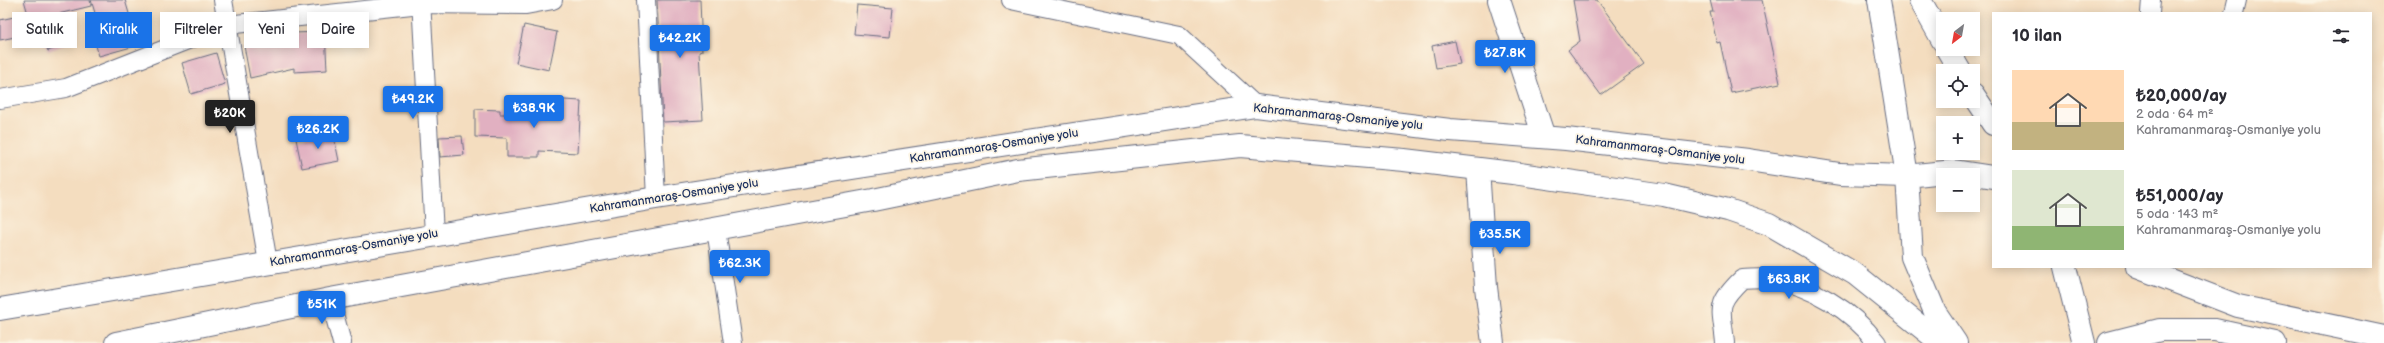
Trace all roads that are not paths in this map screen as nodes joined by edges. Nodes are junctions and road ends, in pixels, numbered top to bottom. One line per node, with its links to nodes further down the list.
1 (223, 0): 11 (street)
2 (553, 0): 10 (street)
3 (646, 0): 26 (street)
4 (1010, 0): 20 (street)
5 (1499, 0): 22 (main road)
6 (1879, 0): 24 (main road)
7 (1920, 0): 15 (main road)
8 (2151, 0): 12 (street)
9 (2237, 0): 13 (street)
10 (421, 2): 14 (street); 28 (street)
11 (224, 12)
12 (2150, 12)
13 (2234, 12)
14 (236, 24)
15 (1936, 29)
16 (168, 48): 18 (street)
17 (230, 48): 29 (street)
18 (0, 99)
19 (1980, 104): 21 (main road)
20 (1256, 106): 22 (main road, Kahramanmaraş-Osmaniye yolu); 26 (main road, Kahramanmaraş-Osmaniye yolu)
21 (1992, 122)
22 (1544, 137): 24 (main road, Kahramanmaraş-Osmaniye yolu)
23 (1478, 169): 27 (main road); 38 (main road); 41 (main road)
24 (1907, 176): 25 (main road, Kahramanmaraş-Osmaniye yolu); 42 (main road)
25 (1992, 177)
26 (656, 198): 28 (main road, Kahramanmaraş-Osmaniye yolu)
27 (716, 229): 32 (main road); 37 (street)
28 (434, 234): 29 (main road, Kahramanmaraş-Osmaniye yolu)
29 (268, 263): 33 (main road, Kahramanmaraş-Osmaniye yolu)
30 (2064, 268): 43 (main road)
31 (2140, 268): 34 (main road)
32 (330, 299): 35 (main road); 36 (street)
33 (0, 309)
34 (2384, 337)
35 (116, 343)
36 (342, 343)
37 (733, 343)
38 (1493, 343)
39 (1725, 343): 40 (street)
40 (1877, 343)
41 (1941, 343)
42 (1956, 343)
43 (2084, 343)
44 (2109, 343): 45 (main road)
45 (2275, 343)

